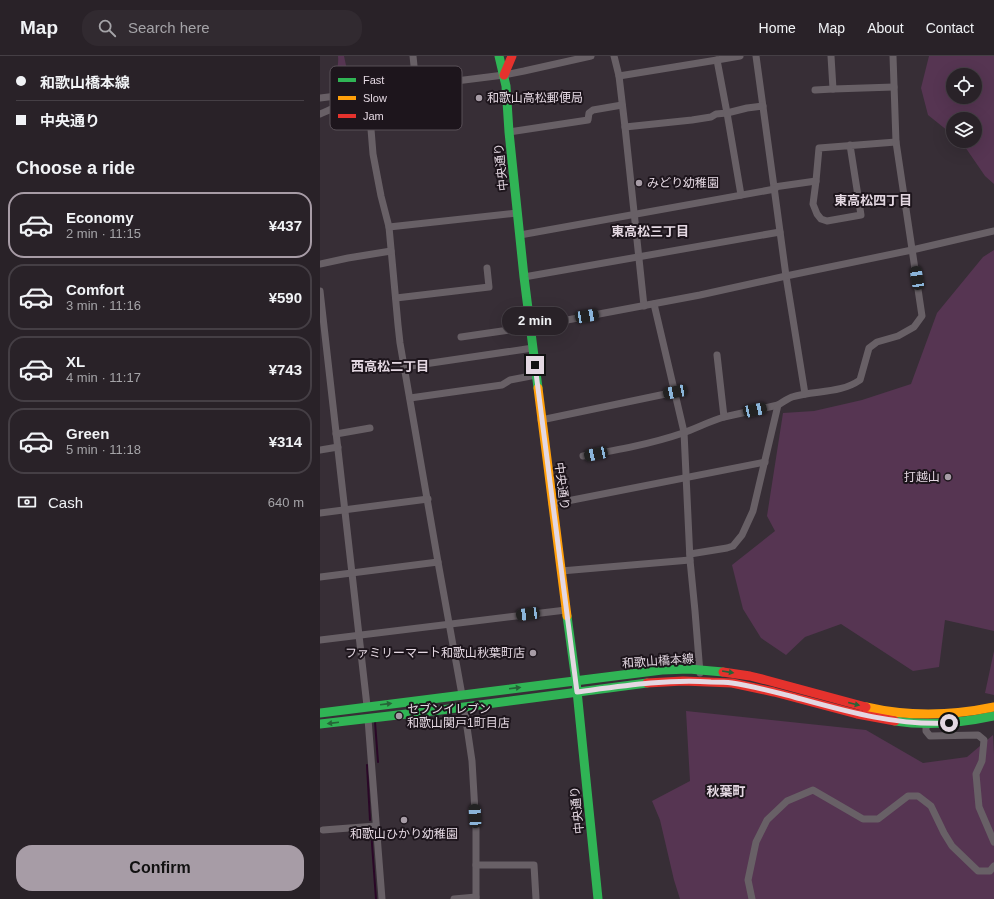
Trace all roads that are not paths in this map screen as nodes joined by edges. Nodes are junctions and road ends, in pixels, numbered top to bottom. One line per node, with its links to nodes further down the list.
1 (412, 56): 12 (street)
2 (493, 56): 13 (main road, 中央通り)
3 (499, 56): 13 (main road, 中央通り)
4 (512, 56): 13 (main road)
5 (591, 56): 13 (street)
6 (614, 56): 14 (street)
7 (740, 56): 11 (street)
8 (756, 56): 22 (street)
9 (831, 56): 17 (street)
10 (893, 56): 16 (street)
11 (717, 60): 14 (street); 24 (street)
12 (413, 66)
13 (504, 75): 15 (street); 28 (main road, 中央通り)
14 (619, 76): 21 (street)
15 (462, 80)
16 (894, 86): 17 (street); 29 (street)
17 (833, 89): 18 (street)
18 (815, 90)
19 (330, 97): 20 (street)
20 (320, 98)
21 (622, 105): 26 (street); 28 (street)
22 (763, 106): 24 (street); 32 (street)
23 (330, 109): 25 (street)
24 (727, 113): 26 (street); 33 (street)
25 (320, 114)
26 (625, 127): 35 (street)
27 (371, 130): 36 (street)
28 (509, 132): 34 (main road, 中央通り)
29 (896, 142): 30 (street); 40 (street)
30 (850, 145): 31 (street); 31 (street)
31 (816, 181): 32 (street)
32 (775, 188): 33 (street); 38 (street)
33 (741, 195): 35 (street)
34 (517, 213): 36 (street); 39 (main road, 中央通り)
35 (634, 215): 39 (street); 42 (street)
36 (389, 227): 41 (street)
37 (994, 231): 40 (street)
38 (780, 232): 42 (street); 45 (street)
39 (520, 235): 46 (main road, 中央通り)
40 (912, 250): 45 (street); 58 (street)
41 (391, 251): 43 (street); 48 (street)
42 (639, 257): 46 (street); 50 (street)
43 (320, 264)
44 (487, 268): 48 (street)
45 (786, 276): 49 (street); 58 (street)
46 (524, 277): 51 (main road, 中央通り)
47 (320, 291): 65 (street)
48 (396, 298): 55 (street)
49 (654, 304): 50 (street); 57 (street)
50 (644, 306): 51 (street)
51 (530, 327): 52 (street); 53 (main road, 中央通り)
52 (461, 337)
53 (533, 348): 55 (street); 56 (main road, 中央通り)
54 (717, 356): 61 (street)
55 (404, 367): 59 (street)
56 (536, 375): 59 (street); 62 (main road, 中央通り)
57 (675, 392): 62 (street); 64 (street)
58 (805, 394): 60 (street)
59 (410, 398): 71 (street)
60 (778, 405): 61 (street); 69 (street)
61 (724, 417): 64 (street)
62 (541, 420): 72 (main road, 中央通り)
63 (370, 428): 65 (street)
64 (684, 432): 68 (street); 70 (street)
65 (336, 434): 66 (street)
66 (338, 447): 67 (street); 73 (street)
67 (320, 450)
68 (583, 456)
69 (765, 462): 70 (street); 75 (street)
70 (686, 477): 72 (street); 75 (street)
71 (428, 499): 73 (street); 76 (street)
72 (552, 504): 77 (main road, 中央通り)
73 (345, 510): 74 (street); 78 (street)
74 (320, 513)
75 (690, 557): 77 (street); 84 (street)
76 (438, 562): 78 (street); 81 (street)
77 (561, 571): 80 (main road, 中央通り)
78 (352, 573): 79 (street); 82 (street)
79 (320, 577)
80 (566, 610): 81 (street); 85 (main road, 中央通り)
81 (449, 624): 82 (street); 88 (street)
82 (360, 635): 83 (street); 89 (street)
83 (320, 640)
84 (700, 670): 85 (main road, 和歌山橋本線); 86 (street); 91 (main road, 和歌山橋本線, one-way to 91)
85 (576, 680): 87 (main road, 中央通り); 88 (main road, 和歌山橋本線, one-way to 85)
86 (700, 681): 87 (main road, 和歌山橋本線); 96 (main road, 和歌山橋本線)
87 (577, 692): 90 (main road, 和歌山橋本線); 106 (main road, 中央通り)
88 (462, 695): 89 (main road, 和歌山橋本線, one-way to 88)
89 (367, 706): 92 (main road, 和歌山橋本線)
90 (464, 707): 94 (main road, 和歌山橋本線); 100 (street)
91 (994, 707)
92 (320, 713)
93 (994, 716): 96 (main road, 和歌山橋本線)
94 (368, 719): 95 (main road, 和歌山橋本線, one-way to 95); 97 (street)
95 (320, 724)
96 (926, 724): 99 (street)
97 (376, 826): 98 (street); 103 (street)
98 (323, 830)
99 (994, 842)
100 (476, 865): 102 (street); 105 (street)
101 (994, 866): 107 (street)
102 (476, 898): 104 (street)
103 (382, 899)
104 (454, 899)
105 (536, 899)
106 (598, 899)
107 (752, 899)

